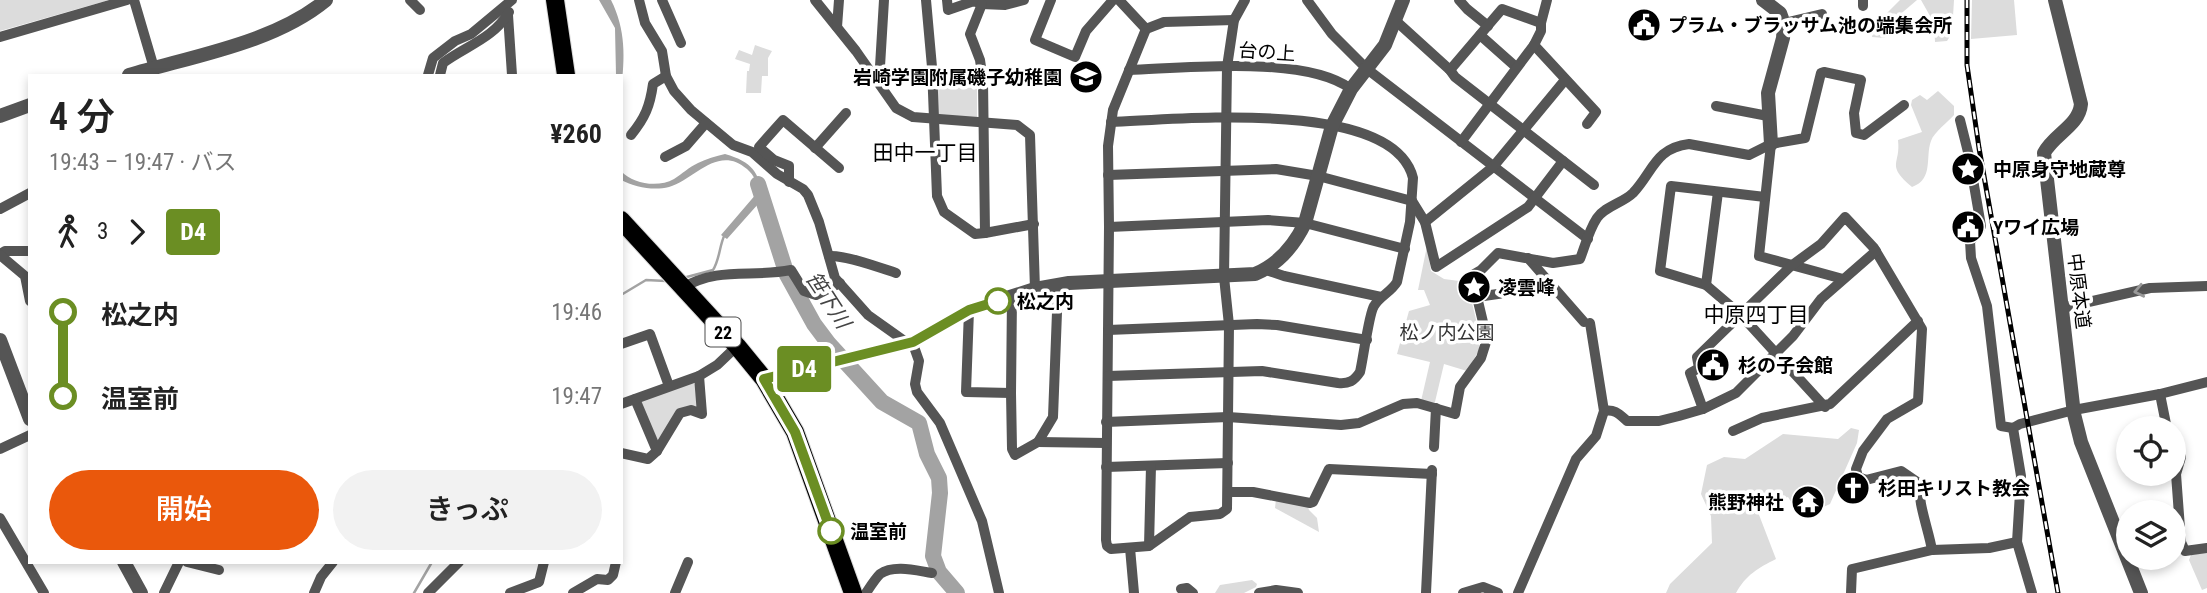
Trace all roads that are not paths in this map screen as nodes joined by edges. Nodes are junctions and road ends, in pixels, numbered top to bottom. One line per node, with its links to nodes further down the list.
1 (127, 0): 36 (street)
2 (134, 0): 41 (street)
3 (326, 0): 41 (street)
4 (411, 0): 27 (street)
5 (555, 0): 49 (main road)
6 (639, 0): 50 (street)
7 (662, 0): 37 (street)
8 (815, 0): 33 (street)
9 (839, 0): 33 (street)
10 (884, 0): 52 (street)
11 (926, 0): 61 (street)
12 (947, 0): 25 (street)
13 (1024, 0): 24 (street)
14 (1051, 0): 15 (street)
15 (1113, 0)
16 (1118, 0): 34 (street)
17 (1245, 0): 29 (street)
18 (1307, 0): 42 (street)
19 (1403, 0): 30 (street)
20 (1459, 0): 35 (street)
21 (1547, 0): 31 (street)
22 (1765, 0): 32 (street)
23 (2054, 0): 120 (street, 中原本道)
24 (1005, 2): 25 (street)
25 (982, 4): 65 (street)
26 (509, 5): 46 (street); 47 (street); 48 (street)
27 (420, 10)
28 (1822, 14): 32 (street)
29 (1234, 20): 34 (street, 台の上); 39 (street, 台の上)
30 (1396, 21): 42 (street); 43 (street)
31 (1541, 23): 35 (street); 38 (street)
32 (1784, 23): 60 (street)
33 (838, 27): 52 (street)
34 (1146, 29): 44 (street)
35 (1484, 31): 40 (street); 43 (street)
36 (0, 37)
37 (681, 43)
38 (1534, 45): 40 (street); 51 (street)
39 (1227, 67): 44 (street); 53 (street, 台の上); 62 (street)
40 (1516, 67): 54 (street)
41 (154, 68): 45 (street)
42 (1367, 69): 53 (street); 71 (street)
43 (1450, 69): 54 (street)
44 (1129, 70): 66 (street)
45 (133, 74)
46 (428, 74)
47 (440, 74)
48 (512, 74)
49 (566, 74)
50 (666, 76): 64 (street); 70 (street)
51 (1566, 80): 67 (street); 69 (street)
52 (879, 83): 61 (street)
53 (1351, 89): 68 (street)
54 (1489, 104): 69 (street); 71 (street)
55 (1904, 105): 72 (street)
56 (28, 106): 59 (street)
57 (1716, 106): 60 (street)
58 (846, 113): 73 (street)
59 (0, 116)
60 (1768, 116): 72 (street)
61 (933, 118): 65 (street); 95 (street)
62 (1227, 119): 66 (street); 68 (street); 78 (street)
63 (1960, 120): 152 (street)
64 (706, 122): 74 (street); 81 (street)
65 (984, 122): 93 (street); 95 (street)
66 (1111, 122): 79 (street)
67 (1587, 124)
68 (1332, 126): 80 (street); 87 (street)
69 (1524, 132): 75 (street); 76 (street)
70 (631, 135)
71 (1461, 142): 76 (street)
72 (1771, 144): 85 (street); 96 (street)
73 (815, 148): 77 (street); 81 (street)
74 (665, 157)
75 (1563, 161): 82 (street); 86 (street)
76 (1493, 167): 86 (street); 91 (street)
77 (839, 168)
78 (1226, 170): 79 (street); 80 (street); 90 (street)
79 (1108, 175): 94 (street)
80 (1318, 176): 87 (street); 92 (street)
81 (789, 182): 101 (street)
82 (1594, 185)
83 (1718, 192): 85 (street); 111 (street); 111 (street)
84 (28, 194): 88 (street)
85 (1765, 197): 103 (street)
86 (1535, 199): 91 (street); 96 (street)
87 (1412, 201): 91 (street); 97 (street)
88 (0, 209)
89 (623, 222): 109 (main road, 22)
90 (1224, 222): 92 (street); 94 (street); 106 (street)
91 (1425, 222)
92 (1305, 223): 97 (street); 104 (street)
93 (1034, 225): 95 (street); 115 (street)
94 (1110, 227): 108 (street)
95 (985, 233)
96 (1588, 239): 102 (street)
97 (1405, 249): 118 (street)
98 (28, 251): 100 (street)
99 (1875, 251): 103 (street); 107 (street); 123 (street)
100 (0, 255): 116 (street)
101 (829, 256): 105 (street); 110 (street)
102 (1528, 258): 113 (street); 119 (street)
103 (1791, 266): 107 (street); 122 (street)
104 (1266, 270): 106 (street); 118 (street)
105 (896, 273)
106 (1224, 277): 108 (street); 124 (street)
107 (1843, 279): 131 (street)
108 (1109, 282): 112 (street); 125 (street)
109 (678, 283): 110 (street); 130 (main road, 22)
110 (840, 283): 128 (street)
111 (1706, 285): 122 (street)
112 (1058, 286): 115 (street); 155 (street)
113 (1553, 286): 119 (street); 147 (street)
114 (2207, 286): 120 (street, one-way to 120)
115 (1035, 289): 117 (street)
116 (28, 291)
117 (1012, 296): 121 (street); 139 (street)
118 (1381, 297): 127 (street)
119 (1477, 297): 144 (street)
120 (2062, 308): 146 (street, 中原本道)
121 (969, 310): 128 (street); 139 (street)
122 (1740, 314): 131 (street); 145 (street)
123 (1918, 321): 143 (street); 172 (street)
124 (1228, 325): 125 (street); 127 (street); 133 (street)
125 (1108, 330): 135 (street)
126 (0, 340): 132 (street)
127 (1367, 340): 133 (street)
128 (906, 342): 136 (street); 195 (street)
129 (623, 343): 138 (street)
130 (737, 346): 134 (street); 136 (main road, 22)
131 (1776, 353): 143 (street); 145 (street)
132 (5, 370): 148 (street)
133 (1229, 372): 135 (street); 150 (street)
134 (699, 376): 138 (street); 159 (street)
135 (1108, 376): 151 (street)
136 (764, 379): 185 (main road, 22)
137 (2207, 382): 140 (street)
138 (668, 386): 141 (street)
139 (1010, 393): 155 (street)
140 (2160, 394): 146 (street); 149 (street)
141 (635, 399): 142 (street); 159 (street)
142 (623, 403)
143 (1825, 407): 153 (street)
144 (1436, 408): 150 (street); 157 (street)
145 (1703, 409): 147 (street)
146 (2074, 410): 152 (street); 206 (street, 中原本道)
147 (1604, 411): 203 (street)
148 (28, 415)
149 (2164, 416)
150 (1228, 417): 151 (street); 161 (street)
151 (1107, 422): 156 (street)
152 (2012, 428): 168 (street)
153 (1733, 431)
154 (28, 436): 158 (street)
155 (1038, 442): 156 (street)
156 (1106, 443): 163 (street)
157 (1434, 447)
158 (0, 449)
159 (657, 451): 160 (street)
160 (623, 453)
161 (1228, 463): 162 (street); 165 (street)
162 (1151, 466): 163 (street); 169 (street)
163 (1106, 467): 170 (street)
164 (2177, 486): 171 (street)
165 (1228, 492): 169 (street); 200 (street)
166 (0, 518): 167 (street)
167 (3, 531): 186 (street)
168 (2017, 542): 172 (street); 205 (street)
169 (1149, 546): 170 (street)
170 (1130, 548): 196 (street)
171 (2207, 548)
172 (1932, 550): 204 (street)
173 (688, 562): 194 (street)
174 (125, 564): 187 (street)
175 (178, 564): 188 (street)
176 (195, 564): 181 (street)
177 (332, 564): 189 (street)
178 (456, 564): 190 (street)
179 (544, 564): 183 (street)
180 (616, 564): 193 (street)
181 (219, 570)
182 (932, 573): 185 (street)
183 (539, 582): 191 (street); 192 (street)
184 (1181, 589): 197 (street)
185 (853, 592)
186 (42, 593)
187 (141, 593)
188 (164, 593)
189 (314, 593)
190 (428, 593)
191 (510, 593)
192 (544, 593)
193 (573, 593)
194 (676, 593)
195 (999, 593)
196 (1133, 593)
197 (1193, 593)
198 (1259, 593): 199 (street)
199 (1298, 593)
200 (1426, 593)
201 (1463, 593): 202 (street)
202 (1498, 593)
203 (1518, 593)
204 (1851, 593)
205 (2032, 593)
206 (2141, 593)

